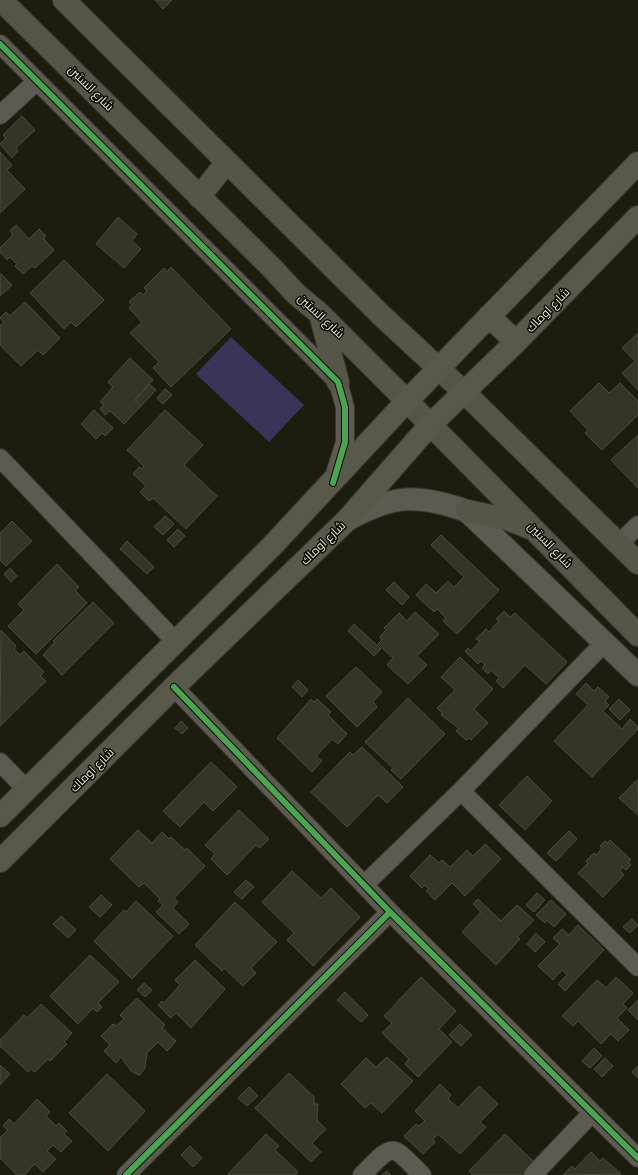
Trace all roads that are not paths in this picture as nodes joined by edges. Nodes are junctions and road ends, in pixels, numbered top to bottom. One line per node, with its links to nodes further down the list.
1 (1, 0): 8 (main road, شارع الستين)
2 (64, 0): 6 (main road)
3 (0, 44): 4 (street)
4 (38, 81): 5 (street); 14 (street)
5 (0, 115)
6 (227, 162): 8 (main road); 13 (main road)
7 (638, 163): 11 (main road)
8 (199, 197): 10 (main road, شارع الستين)
9 (638, 217): 12 (main road, شارع اوماك)
10 (319, 313): 14 (main road); 16 (main road, شارع الستين)
11 (489, 316): 12 (main road); 13 (main road)
12 (516, 342): 15 (main road, شارع اوماك)
13 (439, 368): 15 (main road); 16 (main road)
14 (338, 382): 19 (street)
15 (465, 393): 17 (main road, شارع اوماك); 24 (main road)
16 (407, 401): 17 (main road, شارع الستين); 19 (main road)
17 (430, 425): 21 (main road, شارع اوماك); 23 (main road, شارع الستين)
18 (0, 458): 27 (street)
19 (333, 483): 27 (main road)
20 (468, 511): 21 (street); 23 (main road); 28 (street)
21 (346, 520): 30 (main road, شارع اوماك)
22 (638, 525): 24 (street)
23 (538, 532): 26 (main road, شارع الستين)
24 (619, 544): 25 (main road)
25 (638, 563)
26 (638, 635)
27 (175, 641): 32 (main road)
28 (605, 642): 29 (street); 33 (street)
29 (638, 675)
30 (174, 687): 35 (main road, شارع اوماك); 36 (street)
31 (0, 762): 32 (street)
32 (26, 789): 34 (main road)
33 (461, 791): 36 (street); 38 (street)
34 (0, 816)
35 (0, 861)
36 (365, 884): 37 (street)
37 (390, 912): 39 (street); 41 (street)
38 (638, 967)
39 (592, 1113): 40 (street); 44 (street)
40 (638, 1158)
41 (126, 1175)
42 (362, 1175): 43 (street)
43 (422, 1175)
44 (533, 1175)

